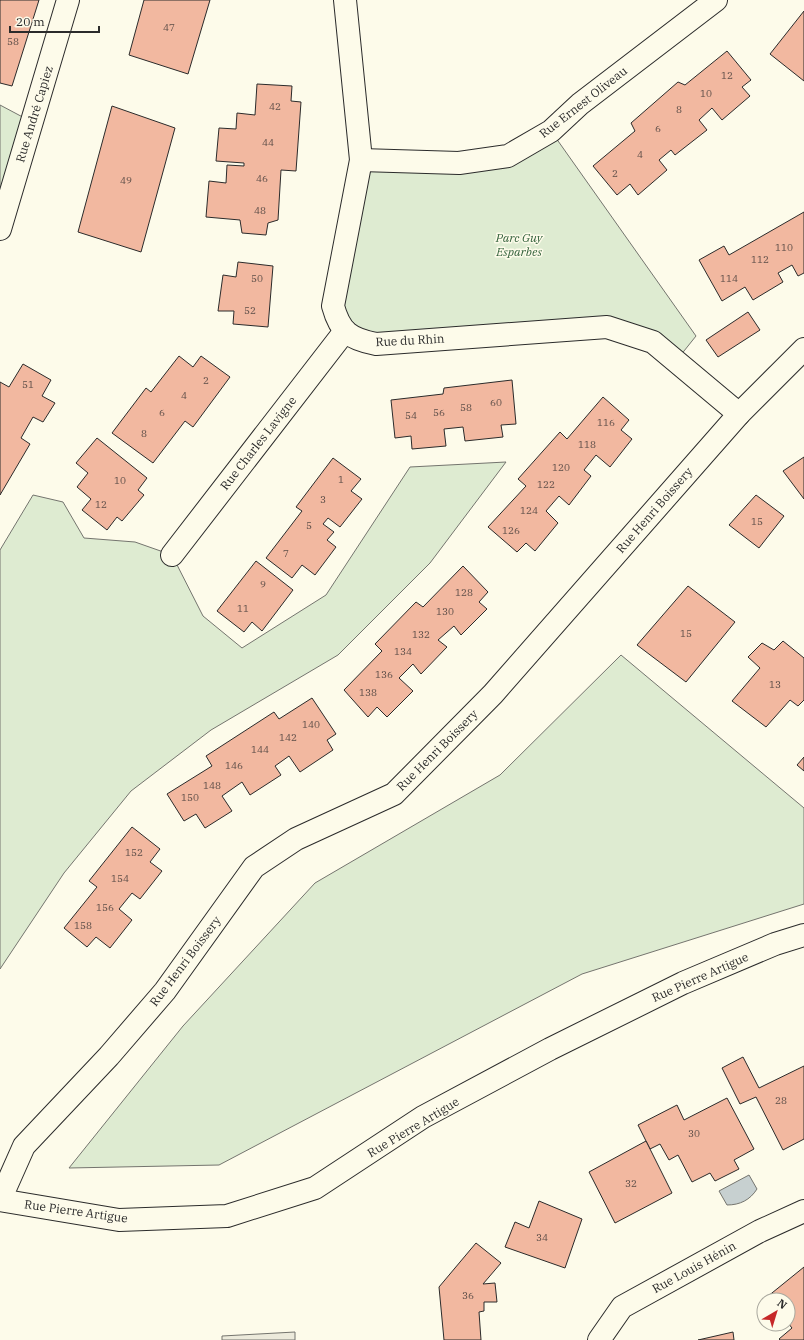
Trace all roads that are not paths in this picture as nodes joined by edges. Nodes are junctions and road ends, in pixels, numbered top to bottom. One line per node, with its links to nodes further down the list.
1 (68, 0): 5 (street, Rue André Capiez)
2 (345, 0): 4 (street)
3 (716, 0): 4 (street, Rue Ernest Oliveau)
4 (361, 160): 6 (street)
5 (0, 228)
6 (345, 332): 8 (street, Rue du Rhin); 9 (street, Rue Charles Lavigne)
7 (804, 349): 8 (street, Rue Henri Boissery)
8 (739, 414): 11 (street, Rue Henri Boissery)
9 (172, 555)
10 (804, 935): 11 (street, Rue Pierre Artigue)
11 (0, 1200)
12 (804, 1211): 13 (street, Rue Louis Hénin)
13 (599, 1340)

